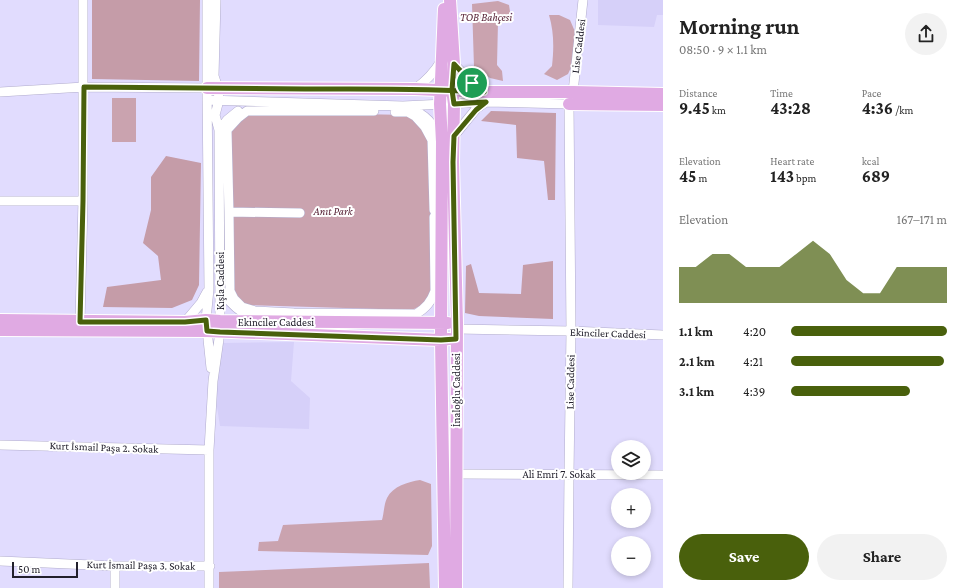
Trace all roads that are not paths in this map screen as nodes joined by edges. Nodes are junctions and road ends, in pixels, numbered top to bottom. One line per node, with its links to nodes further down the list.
1 (83, 0): 9 (street)
2 (207, 0): 14 (street)
3 (216, 0): 14 (street, Kışla Caddesi)
4 (444, 0): 7 (main road)
5 (450, 0): 8 (main road, İnaloğlu Caddesi)
6 (583, 0): 13 (street, Lise Caddesi)
7 (442, 58): 10 (street); 11 (main road)
8 (454, 64): 11 (main road, İnaloğlu Caddesi); 16 (street)
9 (84, 87): 12 (street); 14 (street); 26 (street)
10 (415, 89): 11 (main road); 14 (main road)
11 (446, 90): 16 (main road); 18 (main road, İnaloğlu Caddesi); 19 (main road, İnaloğlu Caddesi)
12 (0, 92)
13 (572, 92): 15 (main road); 16 (main road)
14 (213, 94): 17 (street); 23 (street, Kışla Caddesi); 30 (street)
15 (663, 94)
16 (485, 97): 19 (street); 20 (street); 24 (street)
17 (252, 101): 22 (street); 23 (street)
18 (440, 104): 19 (street); 22 (street); 25 (main road, İnaloğlu Caddesi)
19 (454, 104): 24 (main road, İnaloğlu Caddesi)
20 (569, 104): 21 (main road); 43 (street, Lise Caddesi)
21 (663, 105)
22 (403, 106): 25 (street)
23 (220, 130): 31 (street, Kışla Caddesi)
24 (454, 136): 42 (main road, İnaloğlu Caddesi)
25 (442, 142): 32 (main road, İnaloğlu Caddesi)
26 (83, 201): 27 (street); 34 (street)
27 (0, 202)
28 (229, 212): 28 (street); 29 (street)
29 (300, 213)
30 (208, 289): 35 (street); 39 (street)
31 (220, 290): 36 (street); 40 (street, Kışla Caddesi)
32 (442, 297): 37 (street); 38 (main road, İnaloğlu Caddesi)
33 (0, 320): 34 (main road, Ekinciler Caddesi)
34 (80, 322): 35 (main road, Ekinciler Caddesi)
35 (185, 322): 39 (main road, Ekinciler Caddesi)
36 (257, 322): 37 (main road, Ekinciler Caddesi); 40 (main road, Ekinciler Caddesi)
37 (414, 322): 38 (main road, Ekinciler Caddesi)
38 (441, 322): 42 (main road, Ekinciler Caddesi); 45 (main road, İnaloğlu Caddesi)
39 (207, 326): 40 (main road, Ekinciler Caddesi); 41 (main road, Ekinciler Caddesi); 46 (street)
40 (220, 327): 45 (main road, Ekinciler Caddesi); 46 (street, Kışla Caddesi)
41 (0, 330)
42 (457, 330): 43 (street, Ekinciler Caddesi); 45 (main road, Ekinciler Caddesi); 49 (main road, İnaloğlu Caddesi)
43 (571, 331): 44 (street, Ekinciler Caddesi); 50 (street, Lise Caddesi)
44 (663, 336)
45 (441, 340): 57 (main road, İnaloğlu Caddesi)
46 (213, 381): 48 (street, Kışla Caddesi)
47 (0, 445): 48 (street, Kurt İsmail Paşa 2. Sokak)
48 (208, 450): 54 (street, Kışla Caddesi)
49 (456, 474): 50 (street, Ali Emri 7. Sokak); 58 (main road, İnaloğlu Caddesi)
50 (569, 474): 51 (street, Ali Emri 7. Sokak); 59 (street, Lise Caddesi)
51 (663, 475)
52 (0, 560): 53 (street, Kurt İsmail Paşa 3. Sokak)
53 (115, 566): 54 (street, Kurt İsmail Paşa 3. Sokak); 55 (street)
54 (210, 566): 56 (street, Kışla Caddesi)
55 (115, 588)
56 (209, 588)
57 (445, 588)
58 (456, 588)
59 (568, 588)

